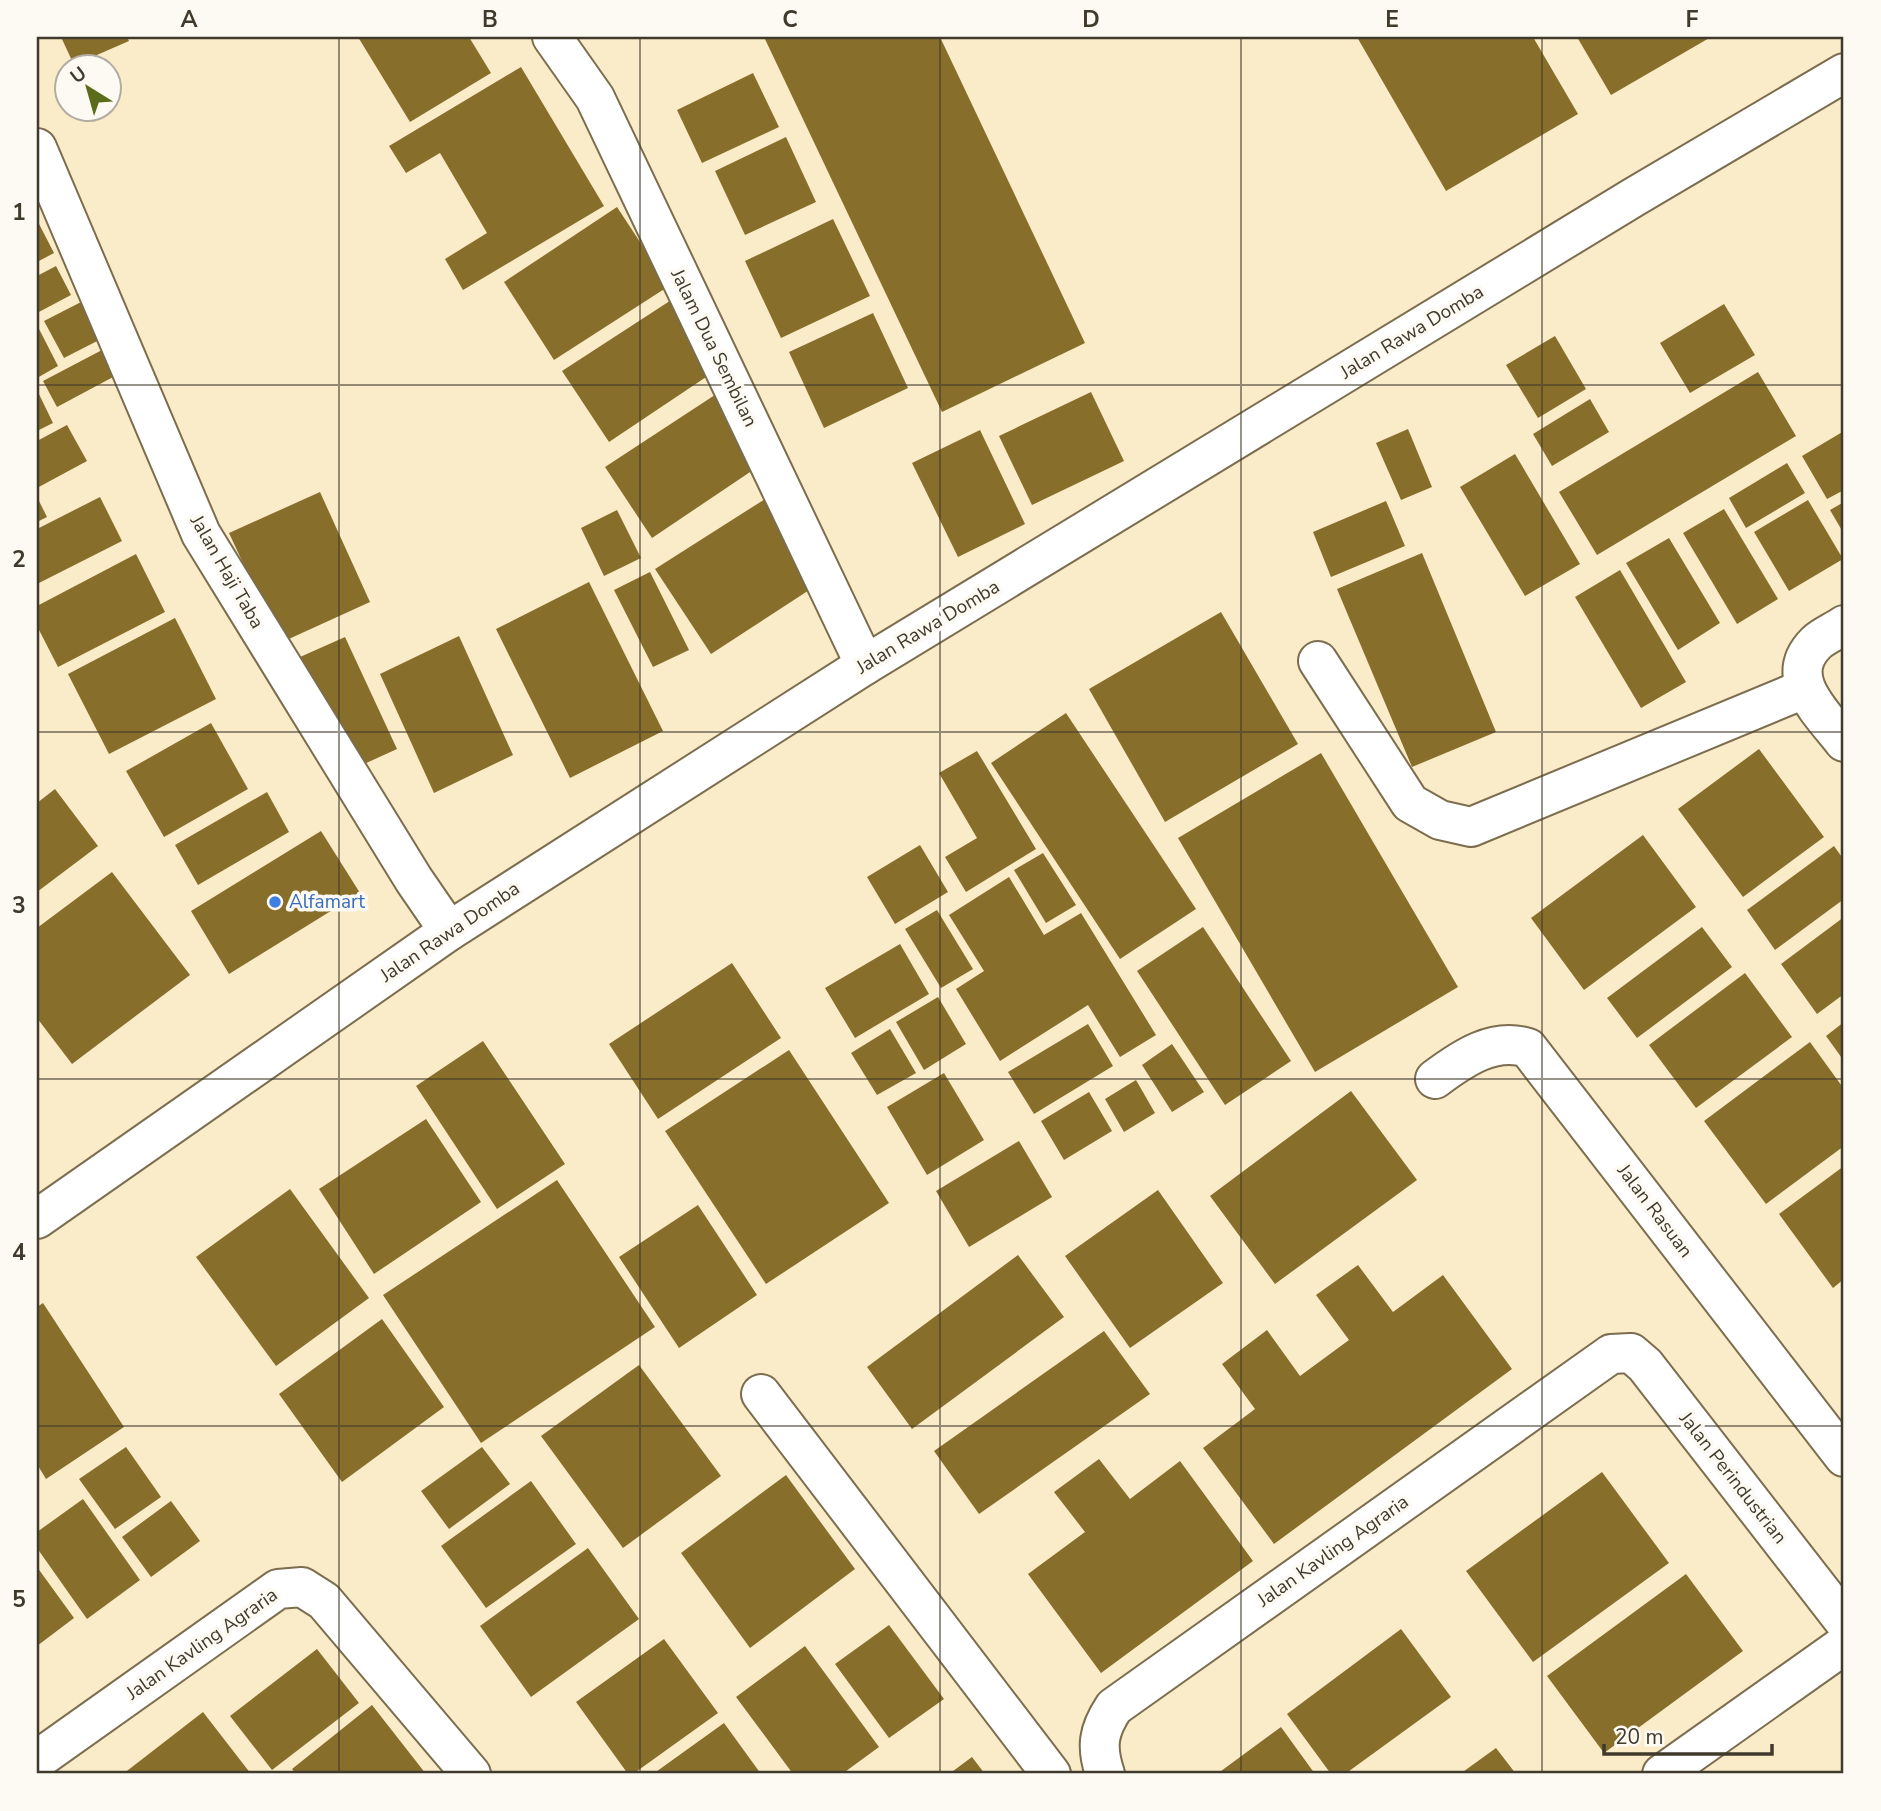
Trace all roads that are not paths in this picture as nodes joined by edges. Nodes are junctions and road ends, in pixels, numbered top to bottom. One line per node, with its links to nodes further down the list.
1 (552, 37): 6 (street, Jalam Dua Sembilan)
2 (1844, 73): 6 (street, Jalan Rawa Domba)
3 (37, 148): 9 (street, Jalan Haji Taba)
4 (1844, 625): 7 (street)
5 (1318, 661): 7 (street)
6 (865, 665): 9 (street, Jalan Rawa Domba)
7 (1804, 689): 8 (street)
8 (1844, 742)
9 (449, 931): 11 (street, Jalan Rawa Domba)
10 (1435, 1079): 14 (street, Jalan Rasuan)
11 (37, 1219)
12 (1611, 1354): 15 (street, Jalan Perindustrian); 20 (street, Jalan Kavling Agraria)
13 (761, 1394): 19 (street)
14 (1844, 1457)
15 (1844, 1621)
16 (1844, 1645): 21 (street)
17 (37, 1760): 18 (street, Jalan Kavling Agraria)
18 (471, 1774)
19 (1051, 1774)
20 (1105, 1774)
21 (1662, 1774)

